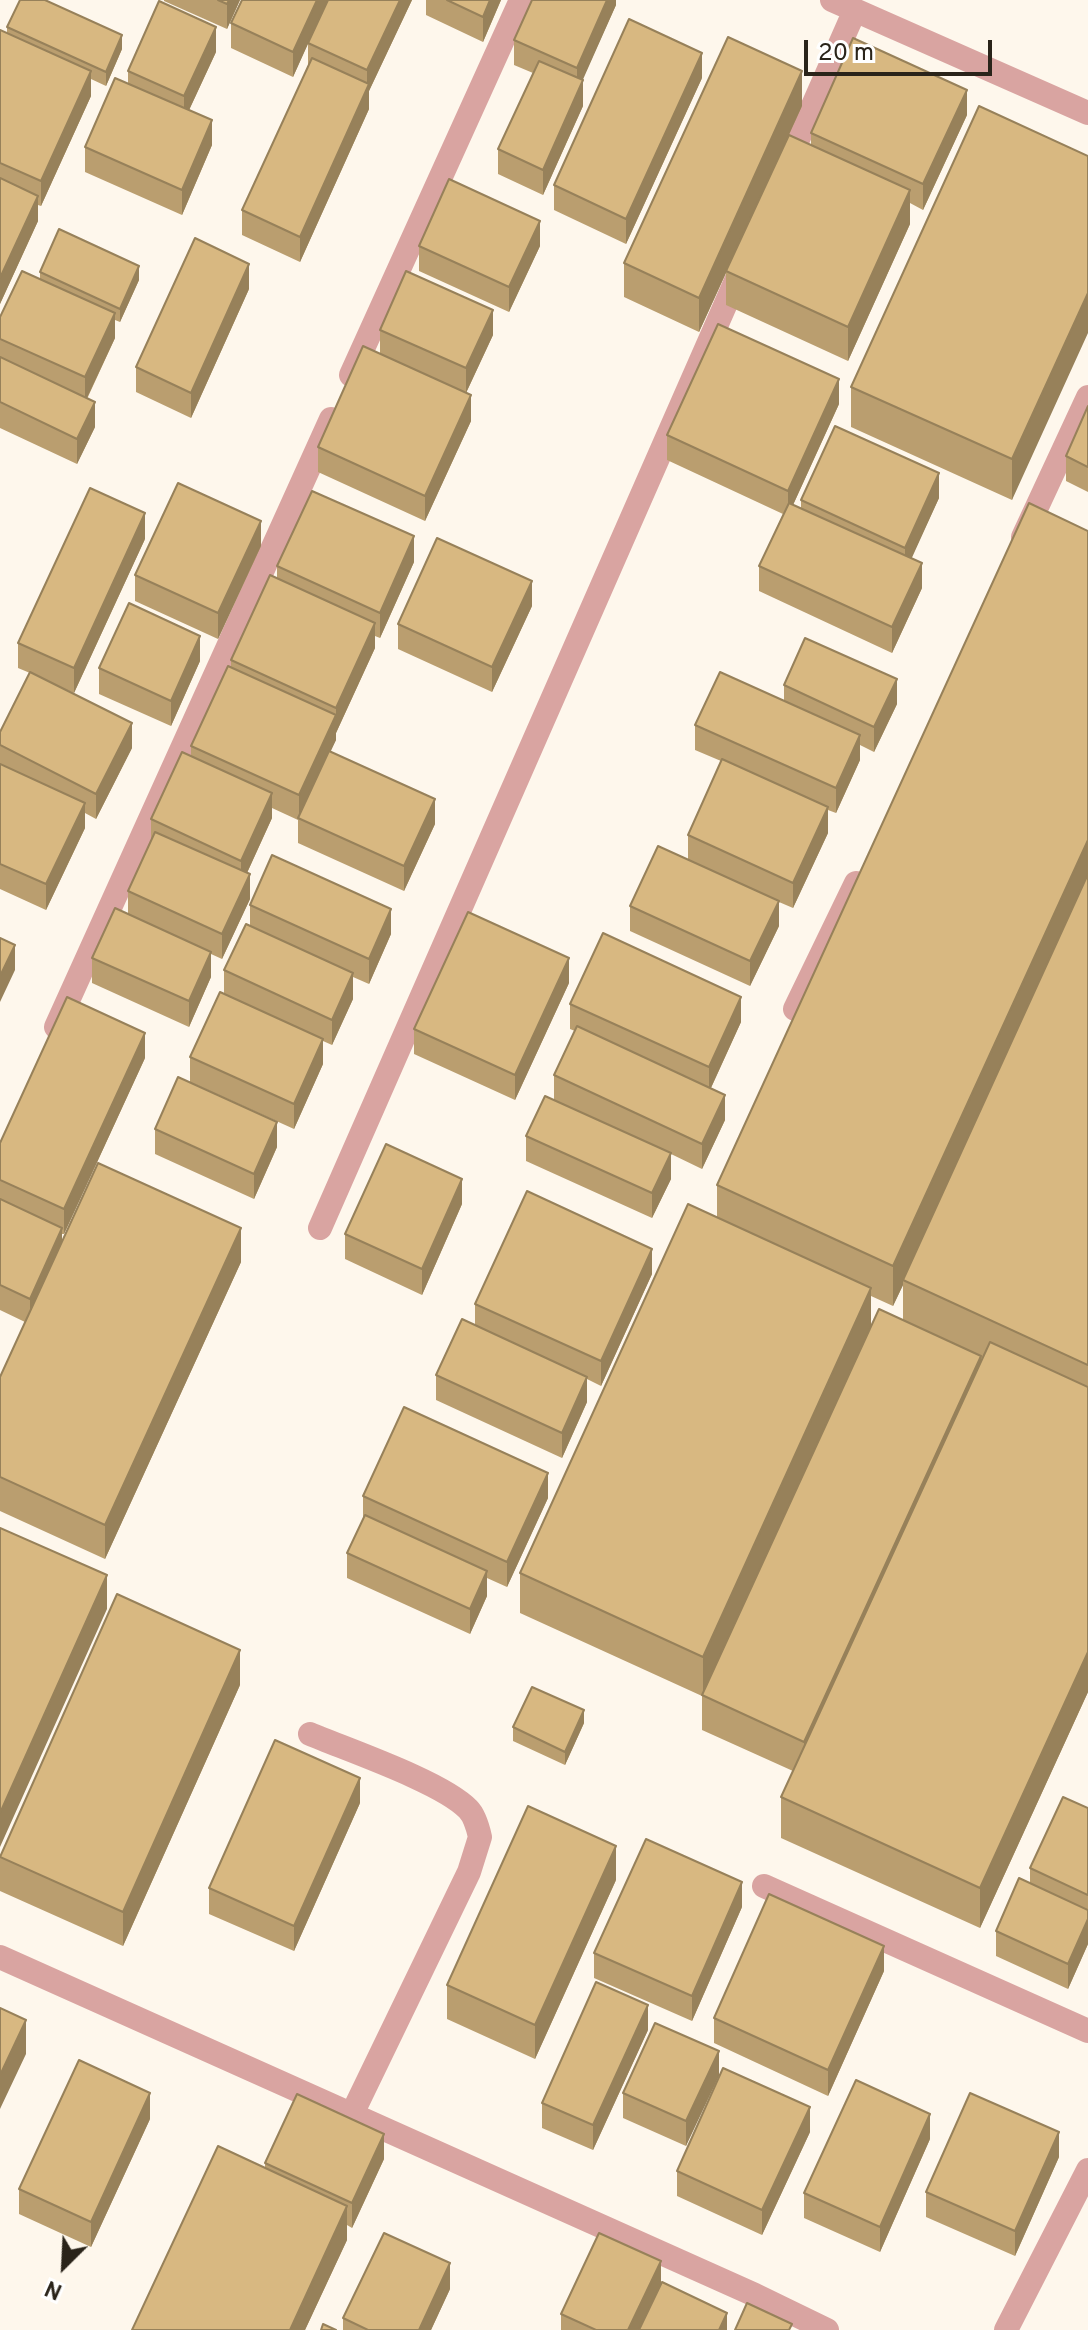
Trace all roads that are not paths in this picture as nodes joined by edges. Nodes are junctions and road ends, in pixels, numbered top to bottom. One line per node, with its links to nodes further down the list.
1 (521, 0): 11 (street)
2 (832, 0): 3 (street)
3 (855, 10): 4 (street); 5 (street)
4 (1088, 113)
5 (779, 184)
6 (747, 257): 12 (street)
7 (1088, 397): 8 (street)
8 (1016, 553)
9 (864, 867): 10 (street)
10 (795, 1009)
11 (46, 1047)
12 (320, 1228)
13 (310, 1734): 17 (street)
14 (764, 1886): 16 (street)
15 (0, 1957): 17 (street)
16 (1088, 2031)
17 (351, 2116): 19 (street)
18 (1088, 2170): 20 (street)
19 (827, 2330)
20 (1006, 2330)

